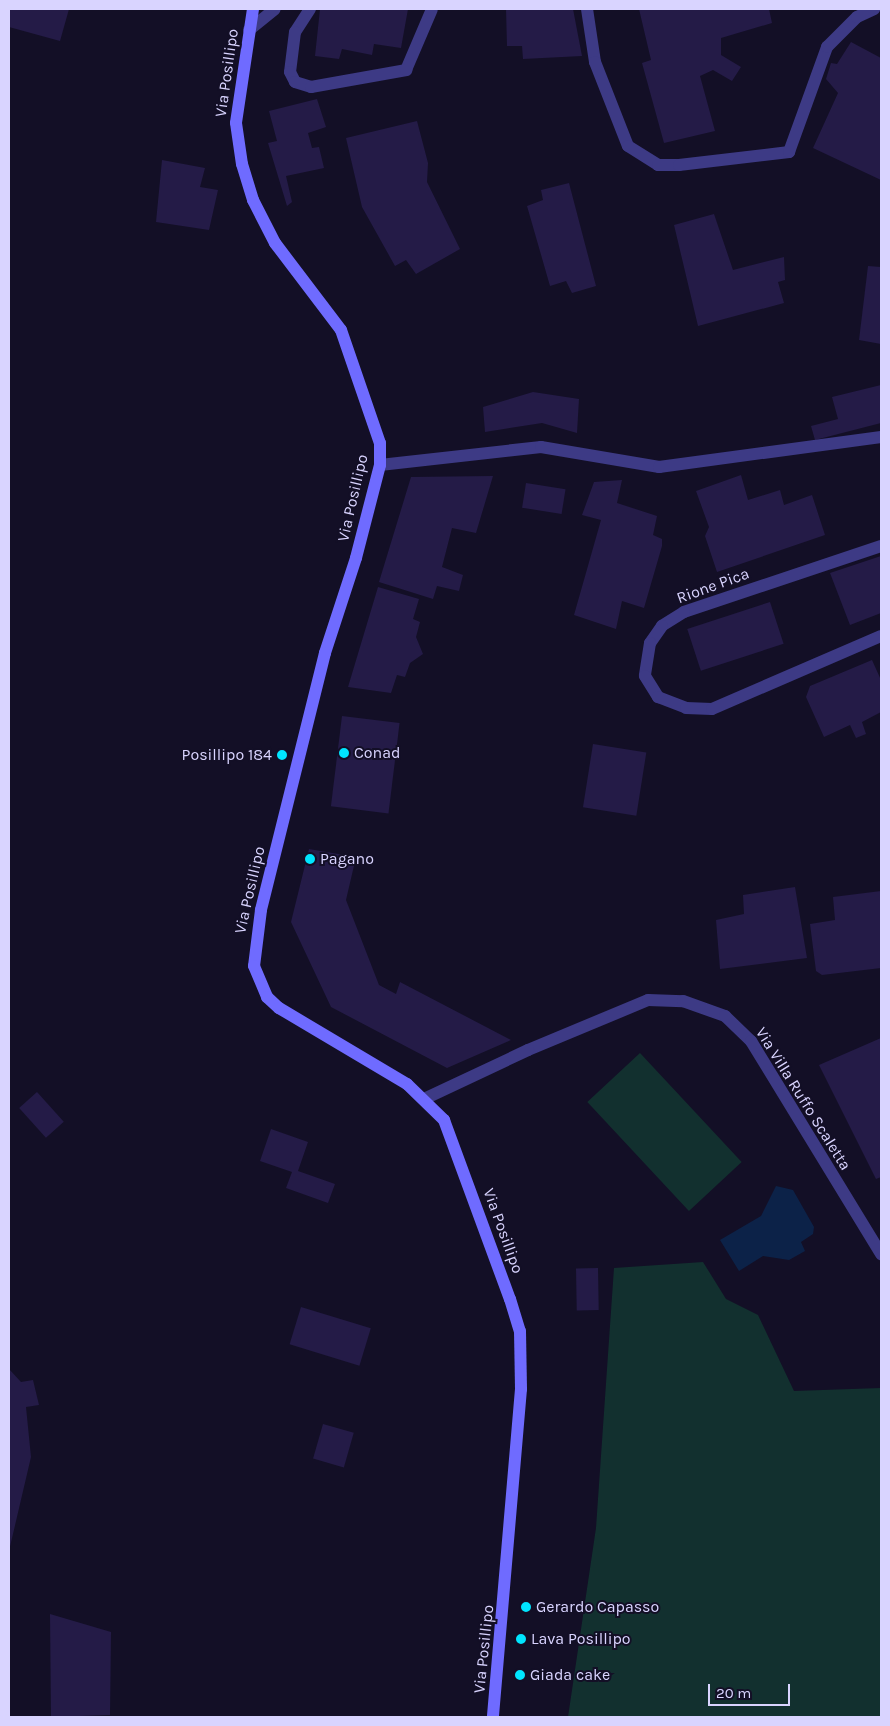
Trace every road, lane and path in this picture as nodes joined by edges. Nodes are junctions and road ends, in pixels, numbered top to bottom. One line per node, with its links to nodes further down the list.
1 (253, 9): 7 (street, Via Posillipo)
2 (275, 9): 7 (street)
3 (310, 9): 4 (street)
4 (432, 9)
5 (587, 9): 6 (street)
6 (874, 9)
7 (249, 30): 9 (street, Via Posillipo)
8 (881, 437): 9 (street)
9 (380, 465): 12 (street, Via Posillipo)
10 (881, 546): 11 (street, Rione Pica)
11 (881, 636)
12 (424, 1099): 13 (street, Via Villa Ruffo Scaletta); 14 (street, Via Posillipo)
13 (881, 1254)
14 (493, 1717)

